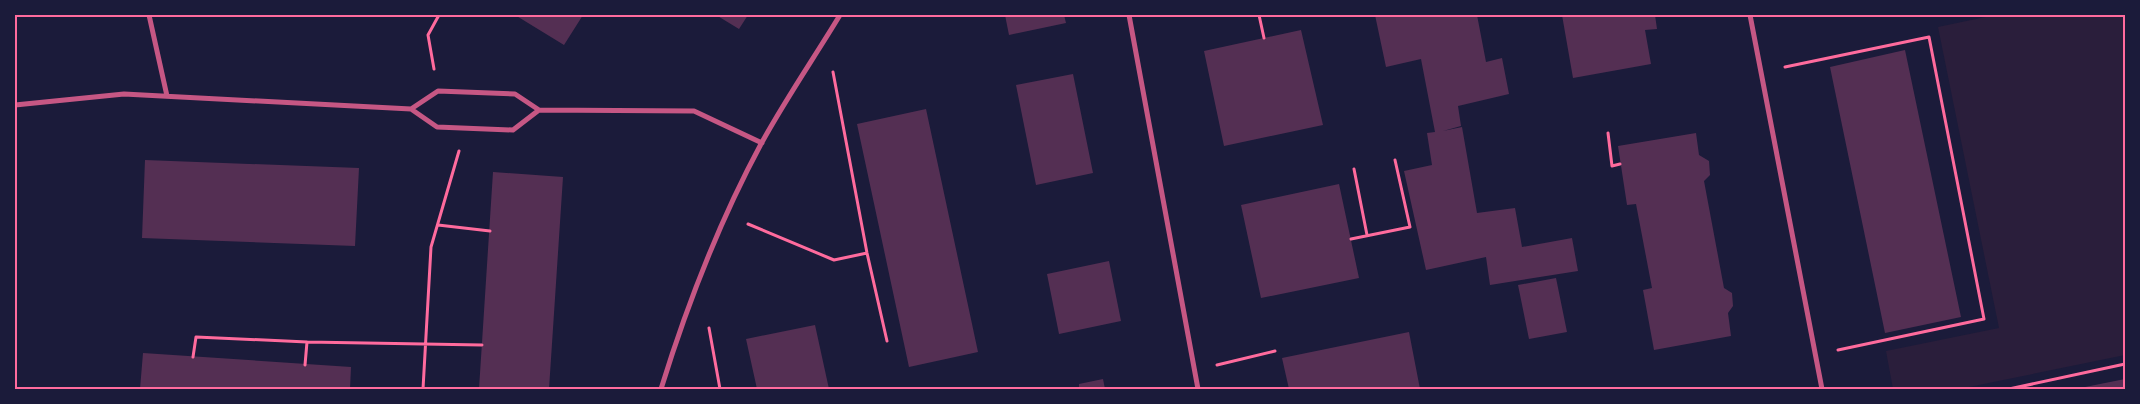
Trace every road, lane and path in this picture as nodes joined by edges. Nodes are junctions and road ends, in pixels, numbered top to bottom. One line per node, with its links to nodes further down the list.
1 (149, 15): 11 (street)
2 (438, 15): 9 (path)
3 (840, 15): 7 (street)
4 (1129, 15): 37 (street)
5 (1260, 15): 8 (path)
6 (1750, 15): 10 (street)
7 (826, 38): 17 (street); 26 (path)
8 (1264, 38)
9 (434, 69)
10 (1761, 72): 33 (street); 33 (path)
11 (168, 96): 12 (street); 13 (street)
12 (15, 105)
13 (411, 109): 14 (street); 15 (street)
14 (539, 110): 15 (street); 17 (street)
15 (465, 129): 22 (path)
16 (1608, 133): 19 (path)
17 (762, 144): 21 (street)
18 (1395, 160): 24 (path)
19 (1620, 164)
20 (1354, 169): 24 (path)
21 (726, 216): 26 (path); 39 (street)
22 (438, 225): 23 (path); 31 (path)
23 (490, 231)
24 (1367, 235): 25 (path)
25 (1351, 238)
26 (867, 253): 28 (path)
27 (708, 323): 40 (path)
28 (887, 341)
29 (307, 342): 31 (path); 34 (path); 36 (path)
30 (482, 344): 31 (path)
31 (424, 345): 38 (path)
32 (1275, 351): 37 (path)
33 (1816, 355): 42 (street)
34 (193, 357)
35 (2125, 364): 43 (path)
36 (305, 365)
37 (1195, 371): 41 (street)
38 (423, 389)
39 (661, 389)
40 (720, 389)
41 (1198, 389)
42 (1822, 389)
43 (2009, 389)

